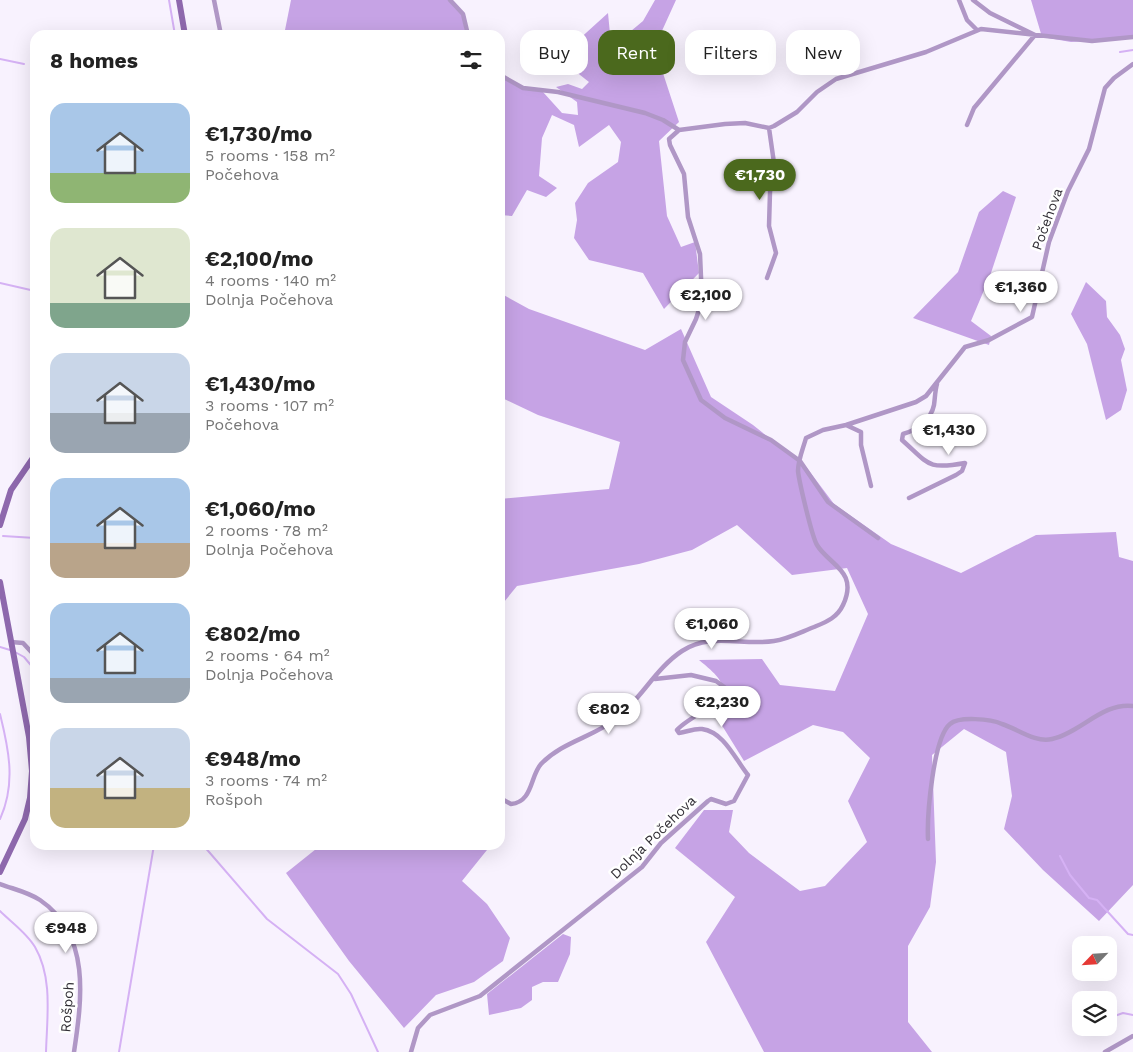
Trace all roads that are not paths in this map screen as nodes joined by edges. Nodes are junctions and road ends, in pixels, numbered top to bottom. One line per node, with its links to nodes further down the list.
1 (179, 0): 6 (main road)
2 (214, 0): 7 (street)
3 (450, 0): 8 (street)
4 (959, 0): 9 (street)
5 (973, 0): 10 (street)
6 (184, 30)
7 (220, 30)
8 (467, 30)
9 (977, 30): 10 (street); 15 (street)
10 (1035, 36): 11 (street); 14 (street)
11 (1133, 37)
12 (1133, 64): 18 (street, Počehova)
13 (505, 78): 16 (street)
14 (967, 125)
15 (769, 128): 16 (street); 17 (street)
16 (679, 130): 20 (street)
17 (767, 278)
18 (940, 377): 19 (street, Počehova); 23 (street, Počehova)
19 (846, 425): 20 (street, Počehova); 22 (street)
20 (800, 460): 25 (street); 29 (street)
21 (30, 462): 24 (main road)
22 (871, 486)
23 (909, 498)
24 (0, 525)
25 (878, 538)
26 (0, 582): 27 (main road)
27 (12, 645): 28 (street); 31 (main road)
28 (30, 651)
29 (655, 679): 33 (street); 39 (street, Dolnja Počehova)
30 (1133, 706): 34 (street)
31 (30, 751)
32 (30, 790): 35 (main road)
33 (505, 801)
34 (928, 839)
35 (0, 872)
36 (0, 884): 38 (street, Rošpoh)
37 (1133, 1036): 40 (street)
38 (74, 1052)
39 (411, 1052)
40 (1105, 1052)

